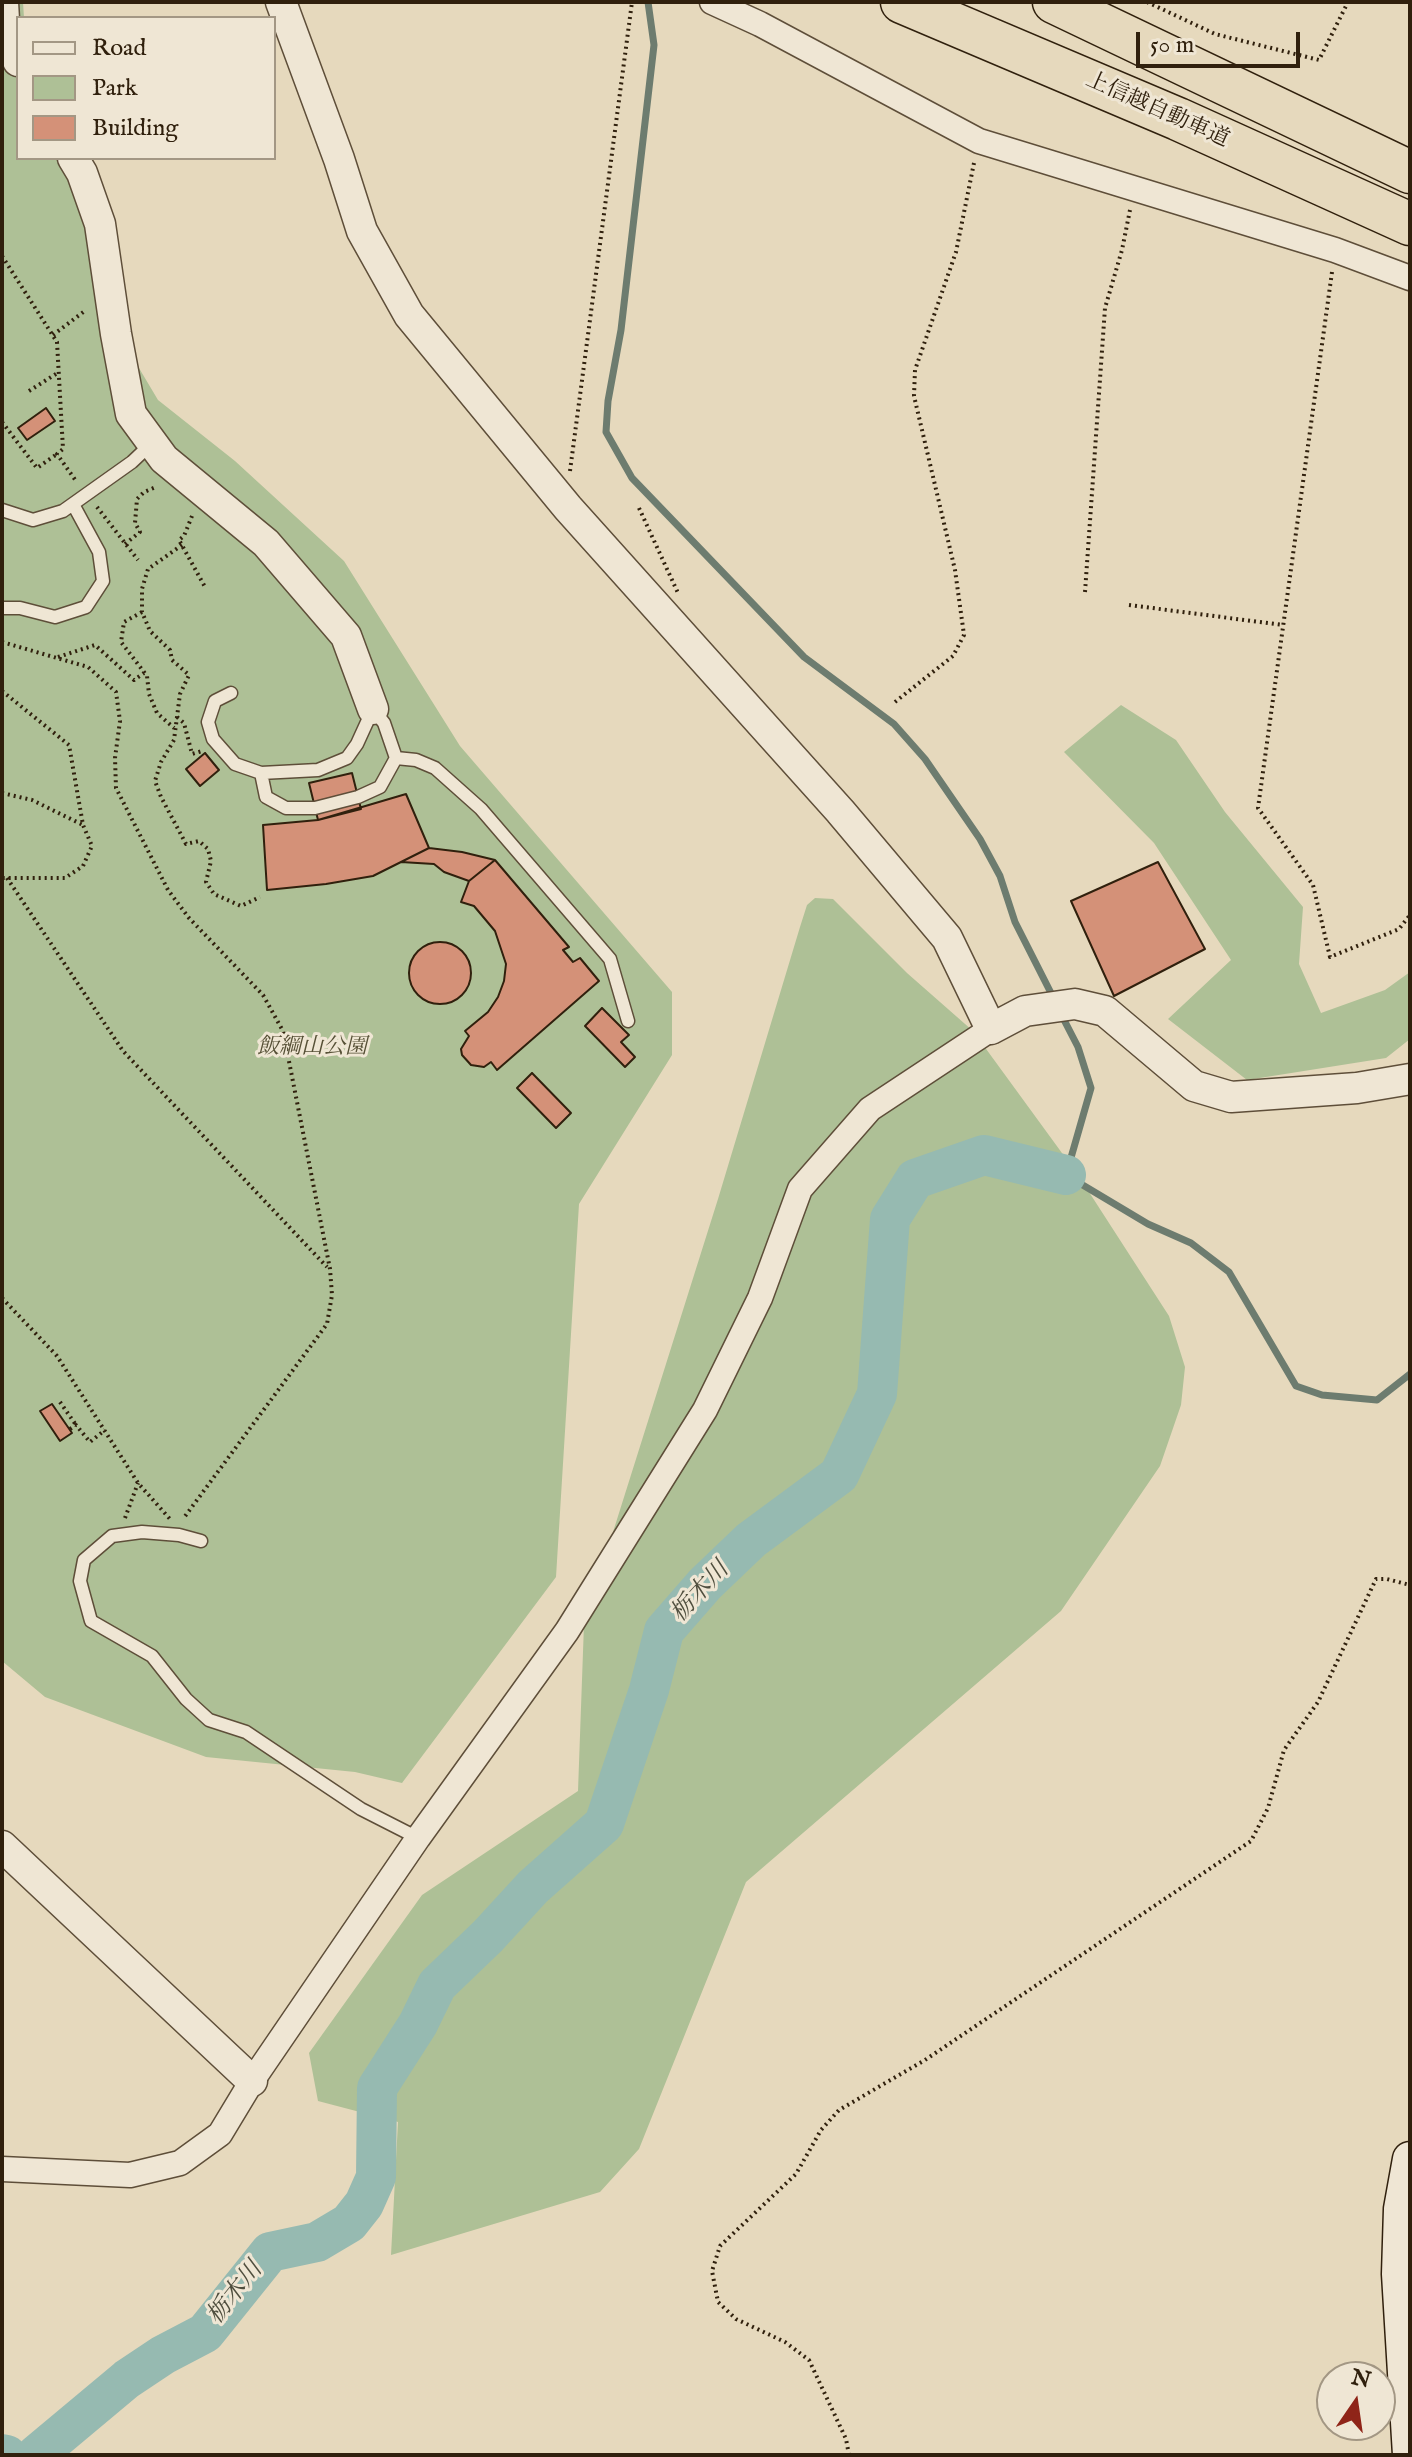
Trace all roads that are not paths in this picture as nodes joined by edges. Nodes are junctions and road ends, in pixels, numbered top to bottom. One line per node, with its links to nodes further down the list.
1 (3, 2): 6 (street)
2 (281, 2): 20 (street)
3 (712, 2): 10 (street)
4 (902, 2): 9 (highway, 上信越自動車道)
5 (1054, 2): 8 (highway)
6 (16, 55)
7 (74, 160): 11 (street)
8 (1410, 172)
9 (1410, 224)
10 (1410, 278)
11 (151, 444): 12 (lane); 16 (street)
12 (74, 506): 13 (lane); 14 (lane)
13 (2, 510)
14 (2, 608)
15 (231, 693): 18 (lane)
16 (373, 709): 17 (lane); 18 (lane)
17 (396, 758): 18 (lane); 19 (lane)
18 (261, 773)
19 (628, 1021)
20 (991, 1029): 21 (street); 23 (street)
21 (1410, 1079)
22 (201, 1541): 23 (lane)
23 (418, 1838): 25 (street)
24 (2, 1846): 25 (street)
25 (252, 2081): 27 (street)
26 (1410, 2159): 28 (main road)
27 (2, 2169)
28 (1410, 2455)

